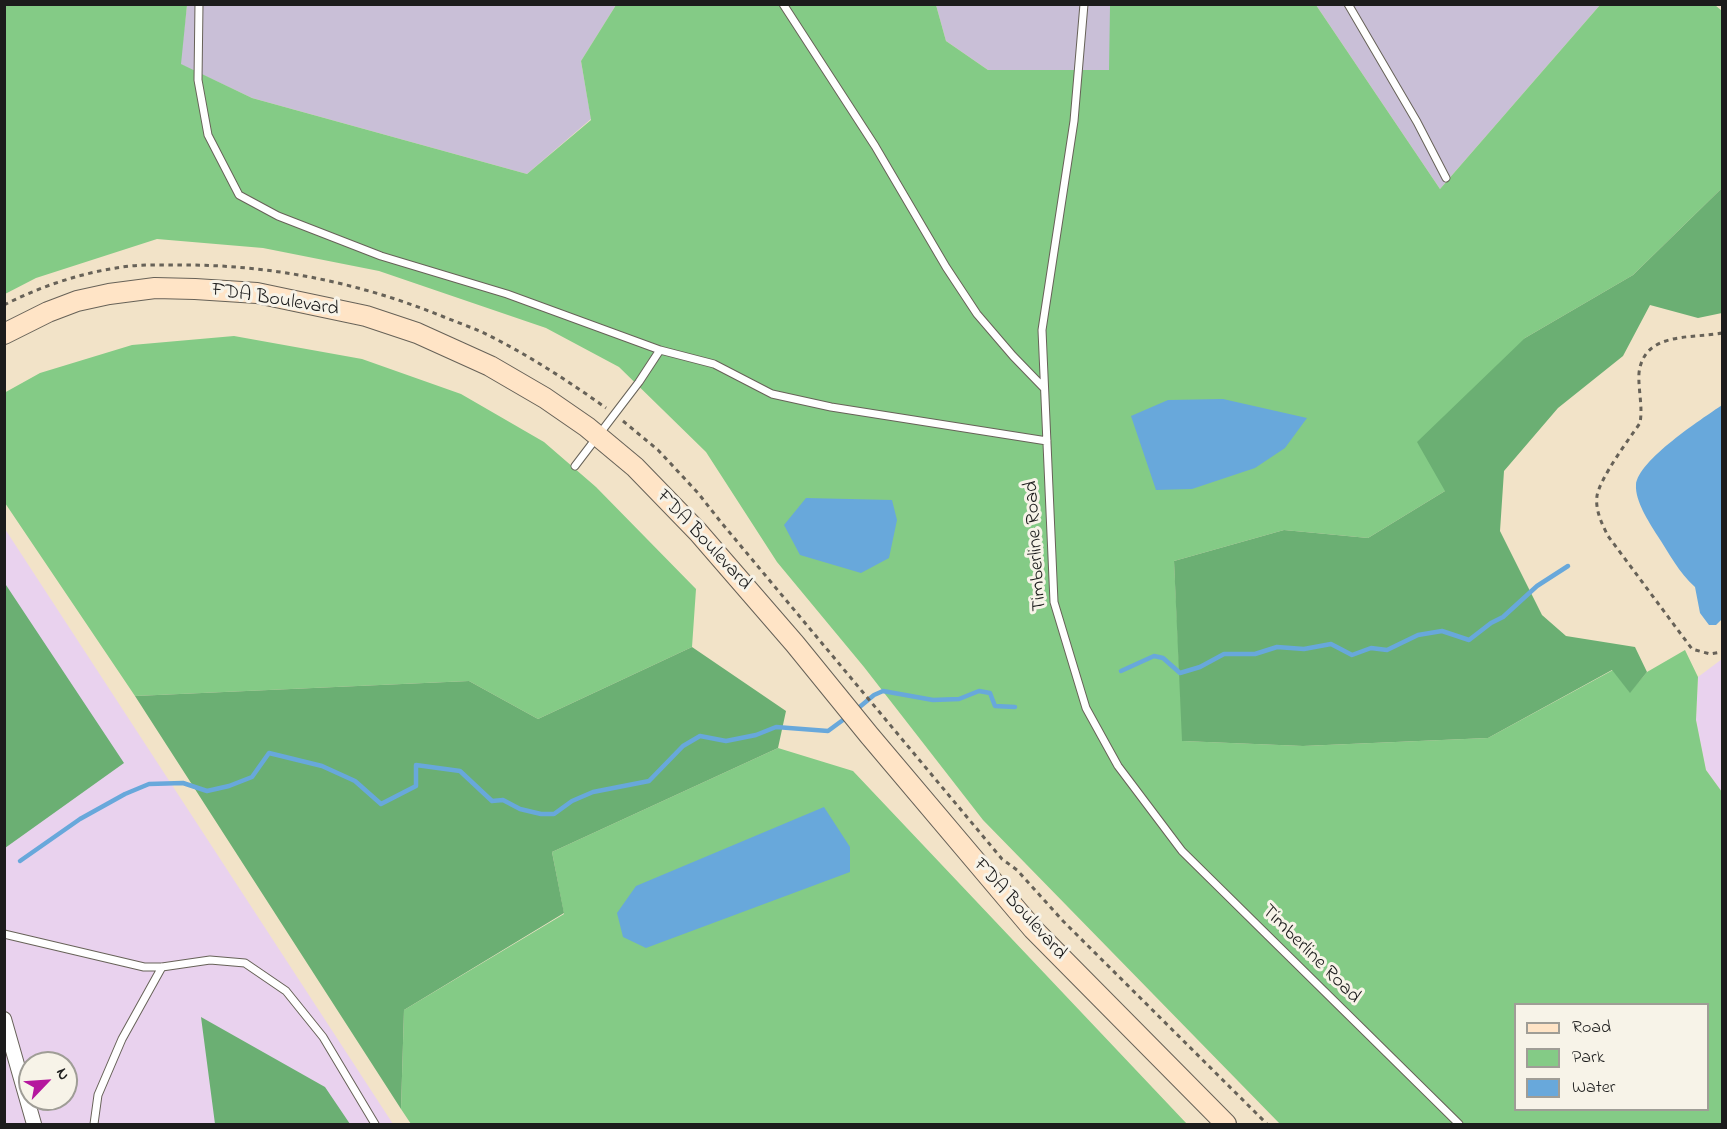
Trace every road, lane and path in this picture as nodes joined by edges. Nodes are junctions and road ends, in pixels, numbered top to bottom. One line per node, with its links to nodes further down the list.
1 (199, 4): 8 (lane)
2 (783, 4): 9 (lane)
3 (1084, 4): 9 (lane, Timberline Road)
4 (1348, 4): 5 (lane)
5 (1446, 178)
6 (1722, 333): 14 (path)
7 (4, 334): 10 (street, FDA Boulevard)
8 (660, 350): 10 (lane); 11 (lane)
9 (1044, 388): 11 (lane, Timberline Road)
10 (598, 436): 12 (lane); 22 (street, FDA Boulevard)
11 (1047, 441): 18 (lane, Timberline Road)
12 (575, 466)
13 (717, 517): 23 (path)
14 (1722, 652)
15 (4, 934): 16 (lane)
16 (162, 967): 20 (lane); 21 (lane)
17 (4, 1019): 19 (street)
18 (1457, 1123)
19 (34, 1125)
20 (94, 1125)
21 (375, 1125)
22 (1226, 1125)
23 (1267, 1125)

